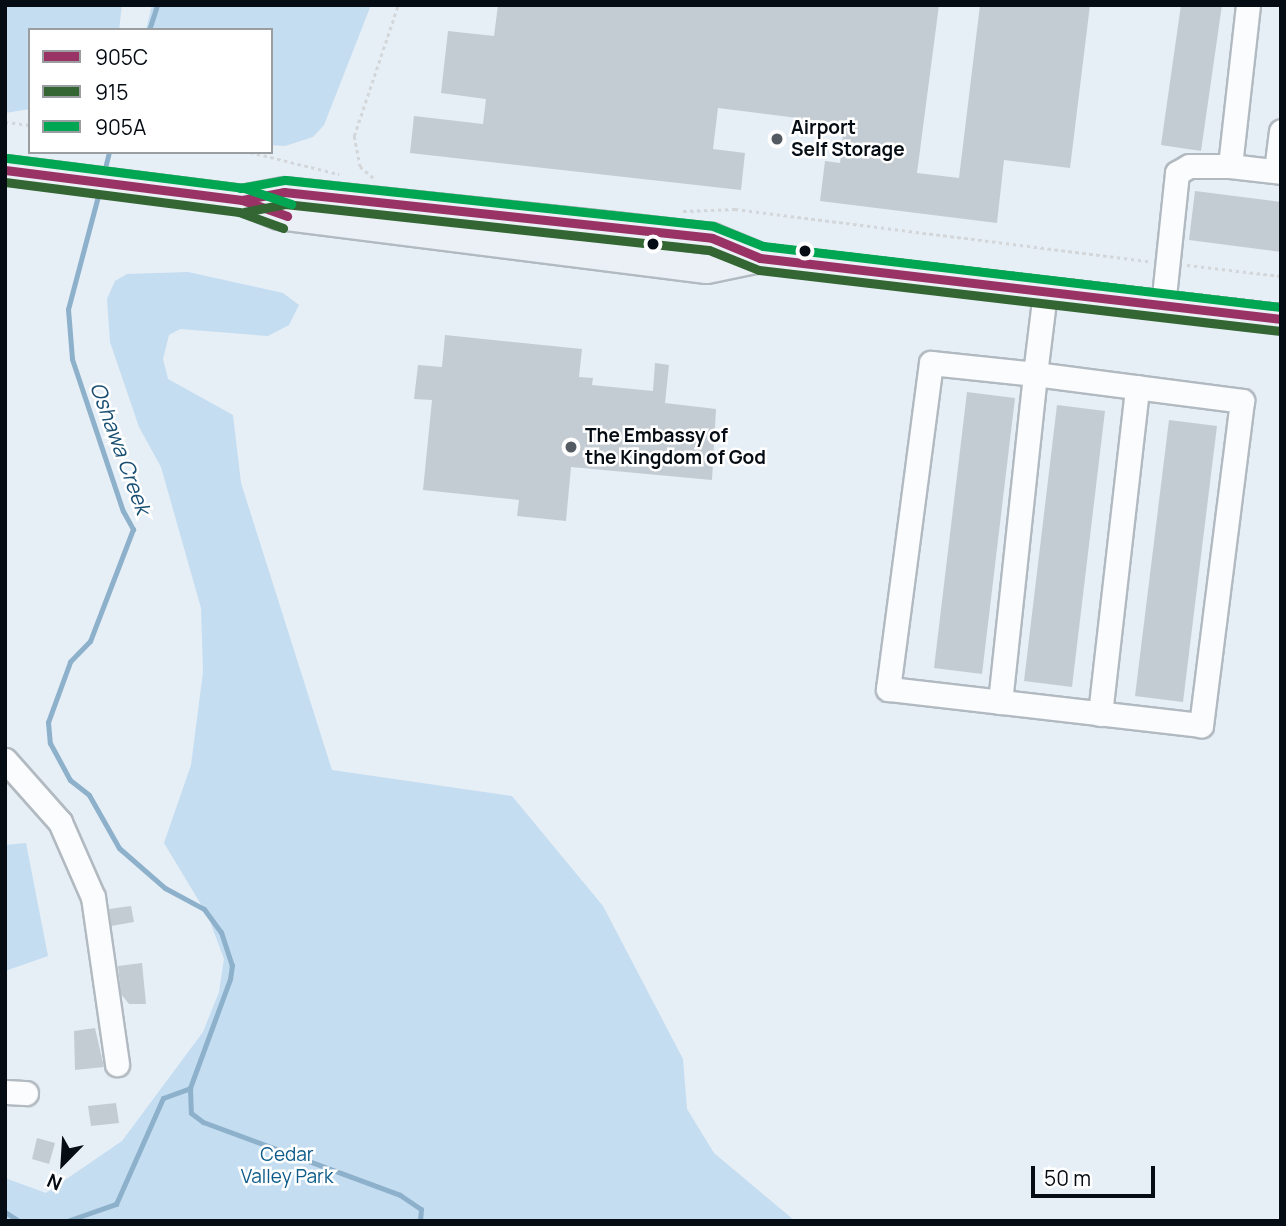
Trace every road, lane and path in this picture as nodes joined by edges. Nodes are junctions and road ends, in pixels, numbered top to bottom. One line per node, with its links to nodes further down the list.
1 (398, 5): 12 (path)
2 (1248, 5): 7 (lane)
3 (5, 122): 4 (path)
4 (28, 125)
5 (1281, 131): 9 (lane)
6 (258, 154): 10 (path)
7 (1230, 166): 9 (lane); 15 (lane)
8 (12, 171): 17 (main road)
9 (1278, 172)
10 (347, 176)
11 (360, 177): 12 (path)
12 (373, 178): 13 (path)
13 (386, 180)
14 (674, 211): 15 (path)
15 (1169, 263): 16 (path); 18 (lane)
16 (1281, 276)
17 (1045, 292): 18 (main road); 20 (lane)
18 (1163, 306): 19 (main road)
19 (1280, 319)
20 (1035, 374): 21 (lane); 22 (lane); 22 (lane)
21 (1137, 387): 23 (lane); 23 (lane)
22 (1000, 702): 23 (lane)
23 (1100, 714)
24 (5, 760): 25 (lane)
25 (117, 1064)

